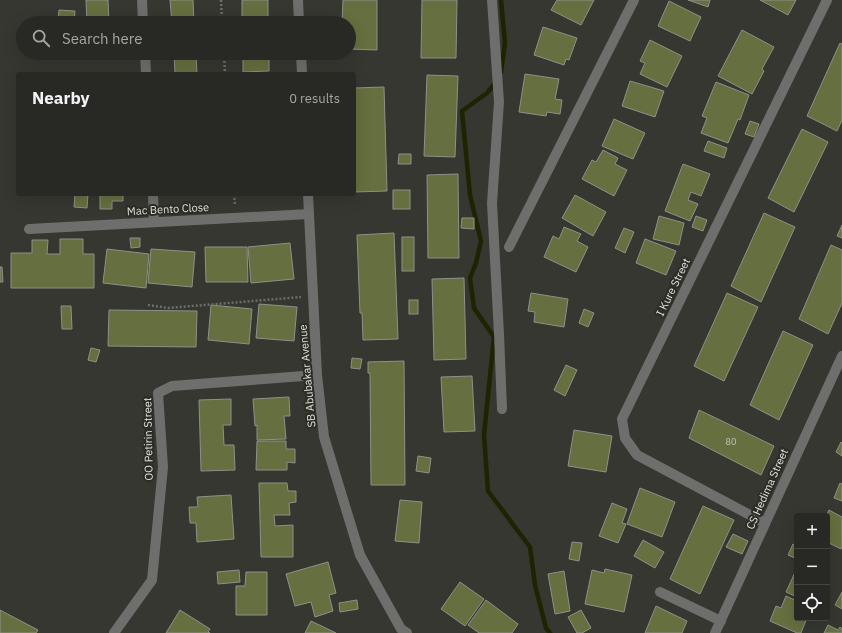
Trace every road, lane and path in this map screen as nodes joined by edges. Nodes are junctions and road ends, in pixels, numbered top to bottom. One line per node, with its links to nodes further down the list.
1 (142, 0): 7 (street)
2 (221, 0): 8 (path)
3 (298, 0): 9 (street)
4 (492, 0): 26 (street)
5 (634, 0): 21 (street)
6 (827, 0): 27 (street, I Kure Street)
7 (143, 16)
8 (222, 16)
9 (299, 16)
10 (145, 60): 13 (street)
11 (224, 60): 14 (path)
12 (301, 60): 15 (street)
13 (146, 72)
14 (225, 72)
15 (302, 72)
16 (153, 196): 19 (street)
17 (308, 196): 18 (street, SB Abubakar Avenue)
18 (309, 214): 19 (street, Mac Bento Close); 22 (street, SB Abubakar Avenue)
19 (154, 222): 20 (street, Mac Bento Close)
20 (28, 229)
21 (509, 247)
22 (313, 296): 23 (path); 25 (street, SB Abubakar Avenue)
23 (148, 305)
24 (842, 356): 27 (street, CS Hedima Street)
25 (317, 375): 31 (street, OO Petirin Street); 32 (street, SB Abubakar Avenue)
26 (502, 409)
27 (765, 524): 29 (street, CS Hedima Street)
28 (660, 592): 29 (street)
29 (721, 621): 30 (street, CS Hedima Street)
30 (717, 632)
31 (114, 633)
32 (406, 633)

